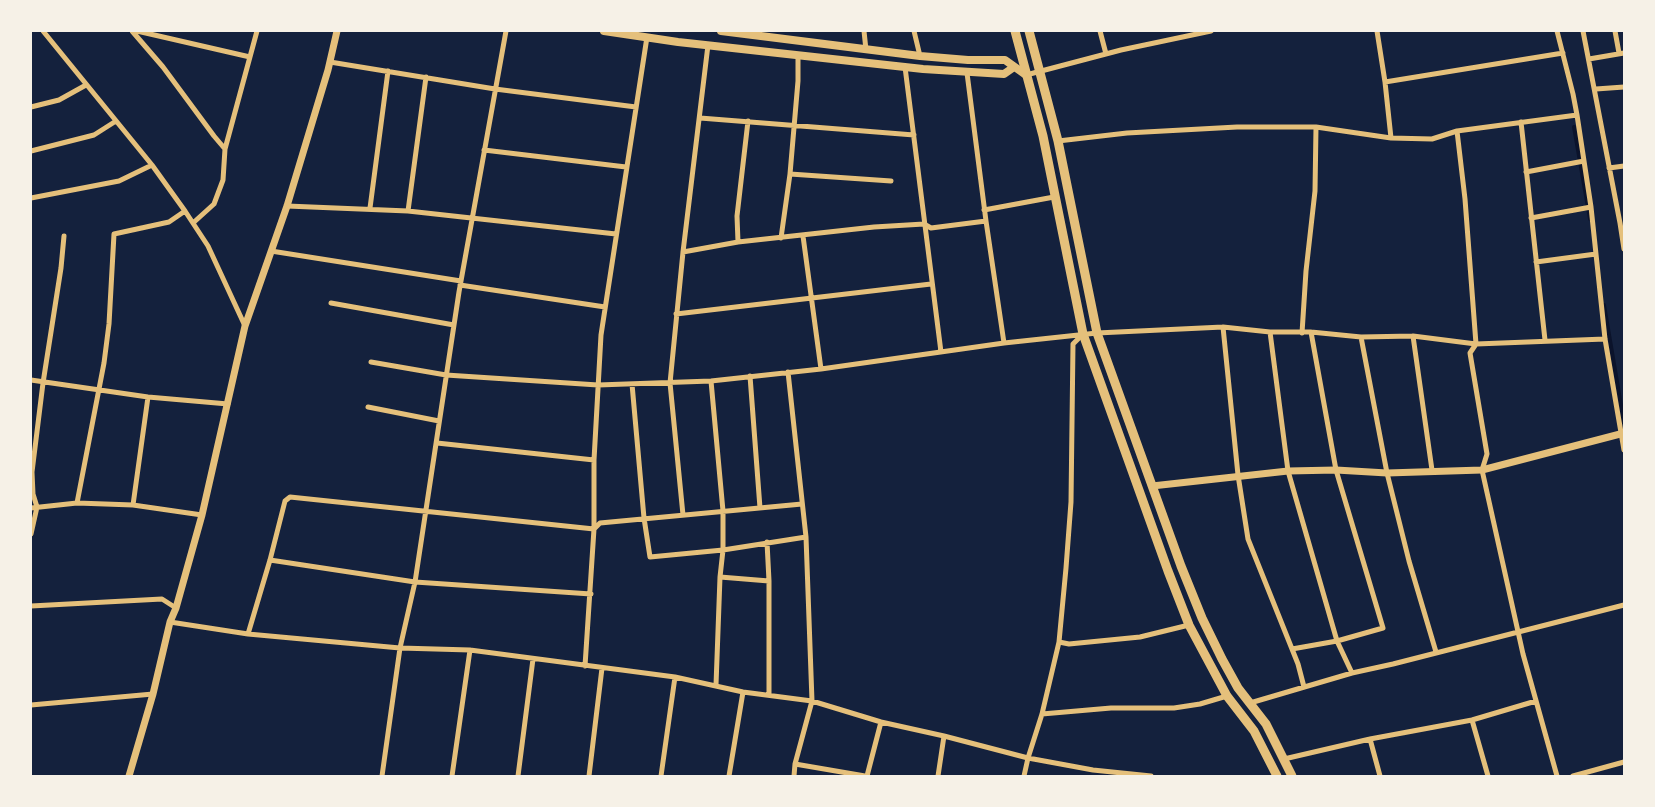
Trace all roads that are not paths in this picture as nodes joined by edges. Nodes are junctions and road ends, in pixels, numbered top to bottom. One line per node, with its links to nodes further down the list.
1 (44, 31): 38 (street)
2 (132, 31): 55 (street)
3 (137, 31): 27 (street)
4 (257, 31): 27 (street)
5 (337, 31): 29 (street)
6 (506, 31): 40 (street)
7 (604, 31): 19 (main road)
8 (721, 31): 21 (main road)
9 (864, 31): 21 (street)
10 (914, 31): 26 (street)
11 (1015, 31): 35 (main road)
12 (1030, 31): 34 (main road)
13 (1100, 31): 24 (street)
14 (1211, 31): 24 (street)
15 (1377, 31): 37 (street)
16 (1557, 31): 22 (street)
17 (1583, 31): 28 (street)
18 (1615, 31): 23 (street)
19 (647, 37): 20 (main road); 43 (street)
20 (708, 46): 25 (main road); 45 (street)
21 (866, 50): 26 (main road)
22 (1563, 53): 37 (street); 44 (street)
23 (1621, 53): 28 (street)
24 (1106, 54): 34 (street)
25 (798, 56): 30 (main road); 49 (street)
26 (920, 56): 31 (main road)
27 (250, 57): 55 (street)
28 (1589, 59): 41 (street)
29 (330, 62): 32 (street); 68 (street)
30 (906, 67): 33 (main road); 52 (street)
31 (1014, 67): 33 (main road); 35 (main road)
32 (388, 71): 36 (street); 70 (street)
33 (967, 72): 71 (street)
34 (1040, 72): 35 (street); 54 (main road)
35 (1026, 75): 66 (main road)
36 (426, 77): 40 (street); 73 (street)
37 (1385, 82): 53 (street)
38 (86, 85): 42 (street); 46 (street)
39 (1624, 87): 41 (street)
40 (494, 89): 43 (street); 56 (street)
41 (1596, 89): 62 (street)
42 (31, 107)
43 (636, 107): 61 (street)
44 (1576, 116): 48 (street); 58 (street)
45 (700, 118): 47 (street); 87 (street)
46 (116, 121): 57 (street); 59 (street)
47 (748, 122): 49 (street); 84 (street)
48 (1521, 122): 51 (street); 63 (street)
49 (794, 127): 52 (street); 64 (street)
50 (1316, 128): 53 (street); 54 (street); 100 (street)
51 (1457, 131): 53 (street); 109 (street)
52 (914, 135): 79 (street)
53 (1391, 138)
54 (1058, 141): 102 (main road)
55 (225, 148): 77 (street)
56 (484, 150): 61 (street); 74 (street)
57 (31, 151)
58 (1584, 161): 63 (street); 69 (street)
59 (152, 165): 67 (street); 72 (street)
60 (1624, 166): 62 (street)
61 (626, 167): 80 (street)
62 (1609, 168): 78 (street)
63 (1526, 172): 75 (street)
64 (790, 174): 65 (street); 83 (street)
65 (891, 181)
66 (1054, 197): 71 (street); 103 (main road)
67 (31, 198)
68 (287, 206): 70 (street); 86 (street)
69 (1591, 207): 75 (street); 88 (street)
70 (370, 208): 73 (street)
71 (984, 210): 76 (street)
72 (186, 211): 77 (street); 122 (street)
73 (408, 211): 74 (street)
74 (472, 217): 80 (street); 90 (street)
75 (1532, 218): 89 (street)
76 (986, 221): 79 (street); 108 (street)
77 (193, 223): 97 (street)
78 (1622, 223): 85 (street)
79 (924, 224): 82 (street); 91 (street)
80 (616, 234): 94 (street)
81 (64, 236): 118 (street)
82 (803, 236): 83 (street); 92 (street)
83 (781, 238): 84 (street)
84 (738, 242): 87 (street)
85 (1624, 249)
86 (271, 251): 90 (street); 97 (street)
87 (683, 252): 95 (street)
88 (1596, 254): 89 (street); 106 (street)
89 (1536, 262): 107 (street)
90 (461, 283): 94 (street); 96 (street)
91 (931, 284): 92 (street); 110 (street)
92 (812, 297): 95 (street); 112 (street)
93 (331, 303): 96 (street)
94 (605, 307): 121 (street)
95 (676, 314): 119 (street)
96 (454, 325): 114 (street)
97 (245, 326): 124 (street)
98 (1224, 327): 99 (street); 102 (street); 136 (street)
99 (1270, 332): 100 (street); 134 (street)
100 (1302, 332): 101 (street)
101 (1311, 332): 105 (street); 131 (street)
102 (1097, 333): 103 (street); 137 (main road)
103 (1083, 334): 108 (street); 162 (main road); 166 (street)
104 (1413, 336): 105 (street); 109 (street); 132 (street)
105 (1362, 337): 135 (street)
106 (1605, 339): 107 (street); 127 (street)
107 (1545, 340): 109 (street)
108 (1004, 343): 110 (street)
109 (1476, 344): 133 (street)
110 (940, 352): 112 (street)
111 (371, 362): 114 (street)
112 (821, 368): 113 (street)
113 (788, 372): 115 (street); 139 (street)
114 (446, 375): 121 (street); 126 (street)
115 (750, 376): 117 (street); 142 (street)
116 (31, 380): 118 (street)
117 (711, 381): 119 (street); 144 (street)
118 (43, 382): 122 (street); 141 (street)
119 (670, 383): 120 (street); 146 (street)
120 (632, 384): 121 (street); 147 (street)
121 (598, 385): 130 (street)
122 (98, 391): 123 (street); 138 (street)
123 (148, 397): 124 (street); 140 (street)
124 (228, 404): 145 (street)
125 (368, 407): 126 (street)
126 (439, 421): 128 (street)
127 (1622, 434): 129 (street); 133 (street)
128 (437, 443): 130 (street); 143 (street)
129 (1624, 450)
130 (594, 460): 148 (street)
131 (1336, 470): 134 (street); 135 (street); 165 (street)
132 (1432, 470): 133 (street); 135 (street)
133 (1482, 470): 163 (street)
134 (1288, 471): 136 (street); 165 (street)
135 (1387, 473): 170 (street)
136 (1238, 475): 137 (street); 168 (street)
137 (1152, 486): 184 (main road)
138 (76, 504): 140 (street); 141 (street)
139 (802, 504): 142 (street); 150 (street)
140 (133, 505): 145 (street)
141 (34, 508): 149 (street)
142 (760, 508): 144 (street)
143 (426, 511): 148 (street); 153 (street); 156 (street)
144 (722, 512): 146 (street); 152 (street)
145 (202, 515): 160 (street)
146 (683, 515): 147 (street)
147 (644, 518): 148 (street); 152 (street)
148 (594, 529): 157 (street)
149 (31, 534)
150 (806, 537): 151 (street); 182 (street)
151 (767, 542): 152 (street); 155 (street)
152 (723, 550): 154 (street)
153 (270, 560): 156 (street); 164 (street)
154 (720, 577): 155 (street); 176 (street)
155 (769, 581): 180 (street)
156 (415, 582): 157 (street); 167 (street)
157 (590, 594): 172 (street)
158 (1624, 605): 163 (street)
159 (31, 606): 160 (street)
160 (176, 608): 161 (street)
161 (170, 622): 164 (street); 179 (street)
162 (1190, 625): 166 (street); 181 (main road)
163 (1518, 632): 170 (street); 183 (street)
164 (248, 634): 167 (street)
165 (1337, 641): 168 (street); 174 (street)
166 (1059, 642): 186 (street)
167 (400, 648): 169 (street); 197 (street)
168 (1292, 649): 177 (street)
169 (470, 650): 171 (street); 198 (street)
170 (1436, 652): 174 (street)
171 (533, 659): 172 (street); 199 (street)
172 (585, 666): 173 (street)
173 (602, 668): 175 (street); 200 (street)
174 (1352, 673): 177 (street)
175 (675, 677): 176 (street); 201 (street)
176 (716, 685): 178 (street)
177 (1304, 687): 184 (street)
178 (743, 692): 180 (street); 202 (street)
179 (153, 694): 185 (street); 196 (street)
180 (769, 695): 182 (street)
181 (1227, 696): 186 (street); 208 (main road)
182 (812, 701): 188 (street); 194 (street)
183 (1536, 701): 187 (street); 212 (street)
184 (1250, 703): 192 (main road)
185 (31, 705)
186 (1042, 714): 191 (street)
187 (1472, 720): 190 (street); 211 (street)
188 (881, 722): 189 (street); 204 (street)
189 (944, 736): 191 (street); 205 (street)
190 (1370, 739): 192 (street); 210 (street)
191 (1028, 758): 195 (street); 206 (street)
192 (1284, 758): 209 (main road)
193 (1624, 762): 213 (street)
194 (795, 764): 203 (street); 204 (street)
195 (1092, 773): 207 (street)
196 (129, 776)
197 (382, 776)
198 (452, 776)
199 (518, 776)
200 (589, 776)
201 (661, 776)
202 (729, 776)
203 (794, 776)
204 (866, 776)
205 (938, 776)
206 (1024, 776)
207 (1151, 776)
208 (1277, 776)
209 (1292, 776)
210 (1380, 776)
211 (1488, 776)
212 (1557, 776)
213 (1573, 776)

